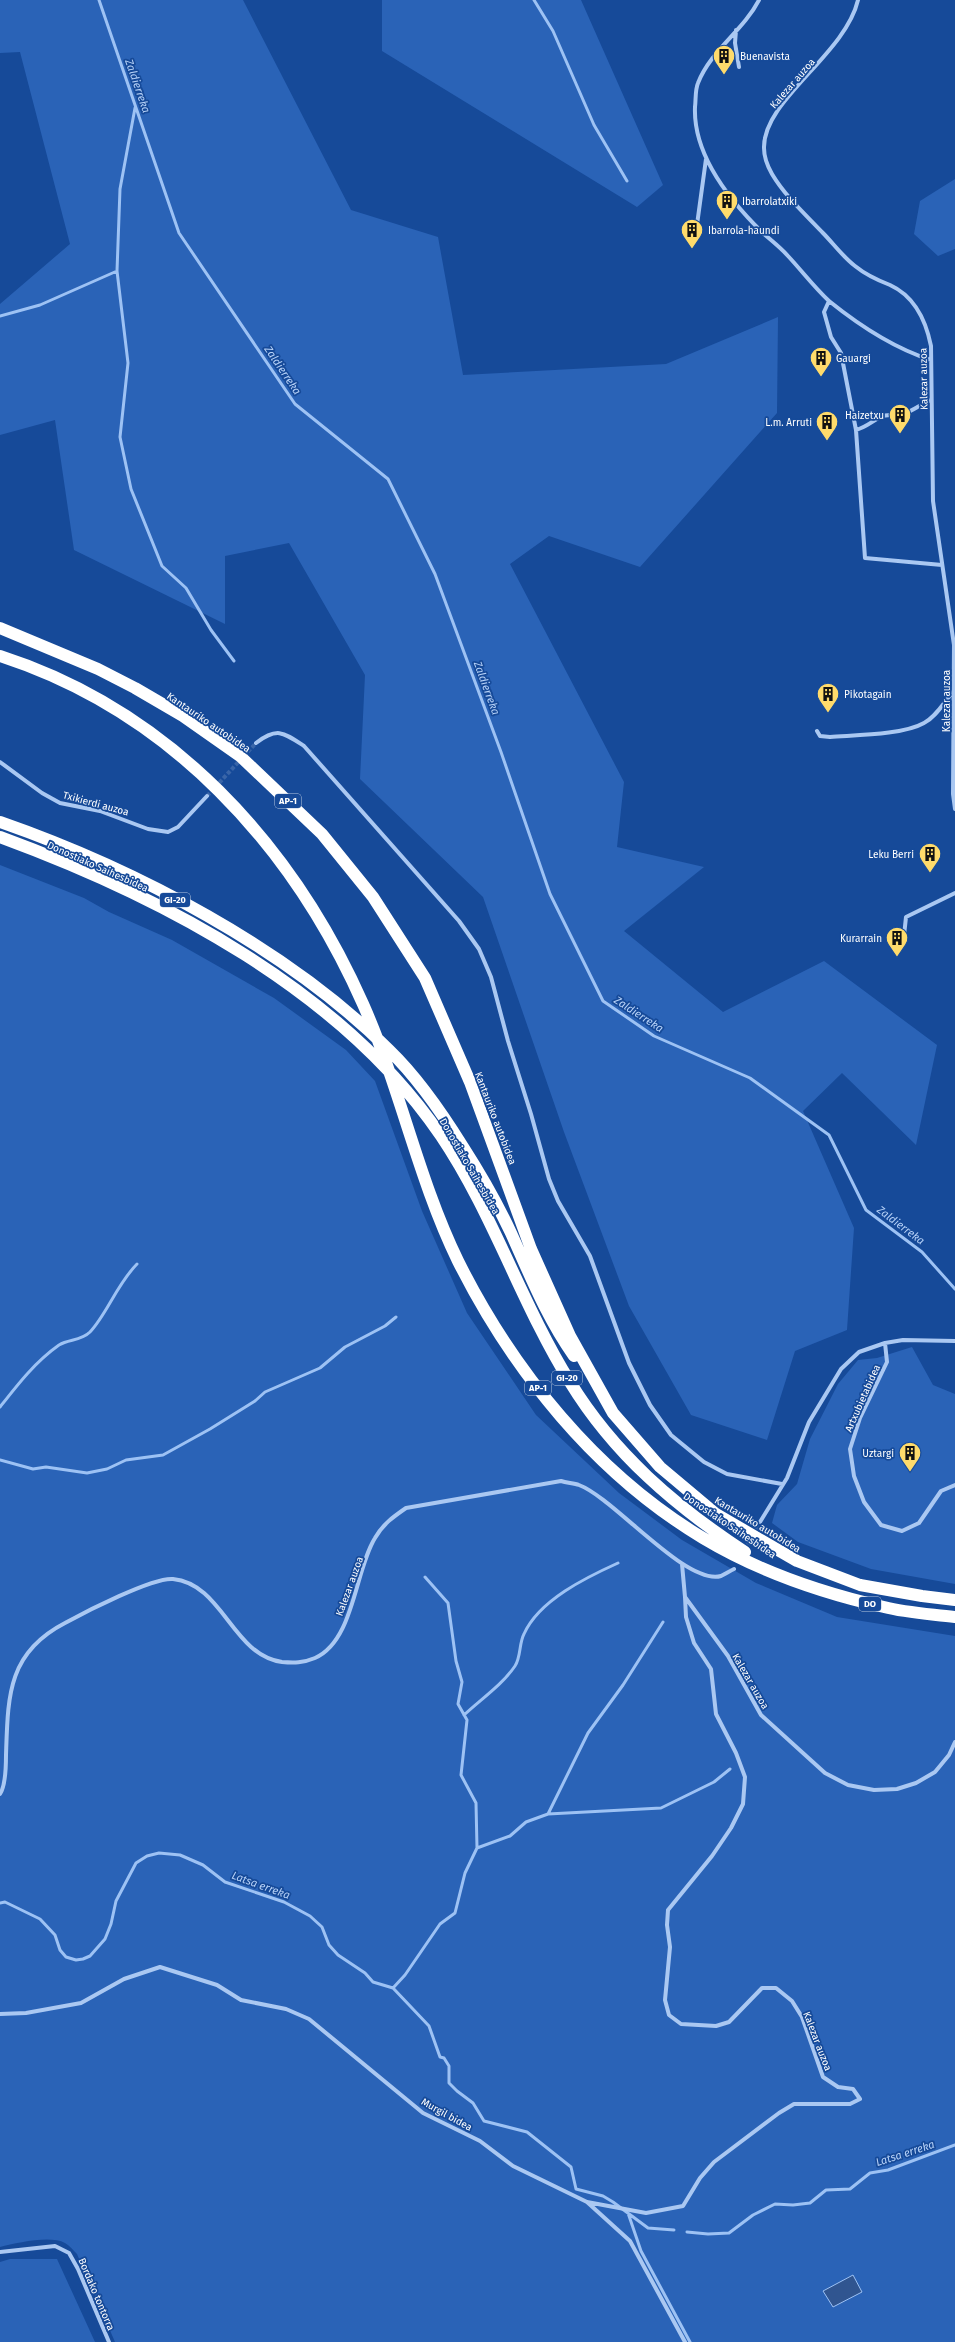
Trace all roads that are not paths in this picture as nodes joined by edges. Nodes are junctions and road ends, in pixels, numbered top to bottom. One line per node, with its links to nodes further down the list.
1 (759, 0): 3 (street)
2 (858, 0): 8 (street, Kalezar auzoa)
3 (736, 30): 4 (street); 5 (street)
4 (739, 67)
5 (706, 159): 6 (street); 7 (street)
6 (696, 232)
7 (829, 301): 8 (street); 10 (street)
8 (931, 360): 9 (street, Kalezar auzoa)
9 (931, 400): 10 (street); 11 (street, Kalezar auzoa)
10 (856, 430): 11 (street)
11 (942, 565): 14 (street, Kalezar auzoa)
12 (0, 628): 26 (highway, Kantauriko autobidea / AP-1)
13 (0, 656): 32 (highway, AP-1)
14 (954, 692): 15 (street); 19 (street, Kalezar auzoa)
15 (817, 731)
16 (256, 743): 27 (street)
17 (0, 762): 18 (street, Txikierdi auzoa)
18 (207, 796)
19 (955, 809)
20 (0, 822): 26 (highway, Donostiako Saihesbidea / GI-20)
21 (0, 838): 32 (highway, Donostiako Saihesbidea / GI-20)
22 (955, 892): 23 (street)
23 (903, 945)
24 (955, 1341): 25 (street)
25 (885, 1343): 27 (street); 28 (street, Artxubietabidea)
26 (613, 1413): 34 (highway, Kantauriko autobidea / AP-1)
27 (782, 1484): 29 (street)
28 (955, 1485)
29 (760, 1522)
30 (682, 1564): 31 (street, Kalezar auzoa); 33 (street, Kalezar auzoa); 37 (street, Kalezar auzoa)
31 (734, 1569)
32 (787, 1578): 35 (highway, DO)
33 (685, 1597): 36 (street, Kalezar auzoa); 39 (street, Kalezar auzoa)
34 (955, 1600)
35 (955, 1618)
36 (955, 1742)
37 (0, 1794)
38 (0, 2014): 39 (street, Murgil bidea)
39 (587, 2202): 42 (street, Murgil bidea)
40 (0, 2252): 41 (street, Bordako tontorra)
41 (109, 2342)
42 (685, 2342)

